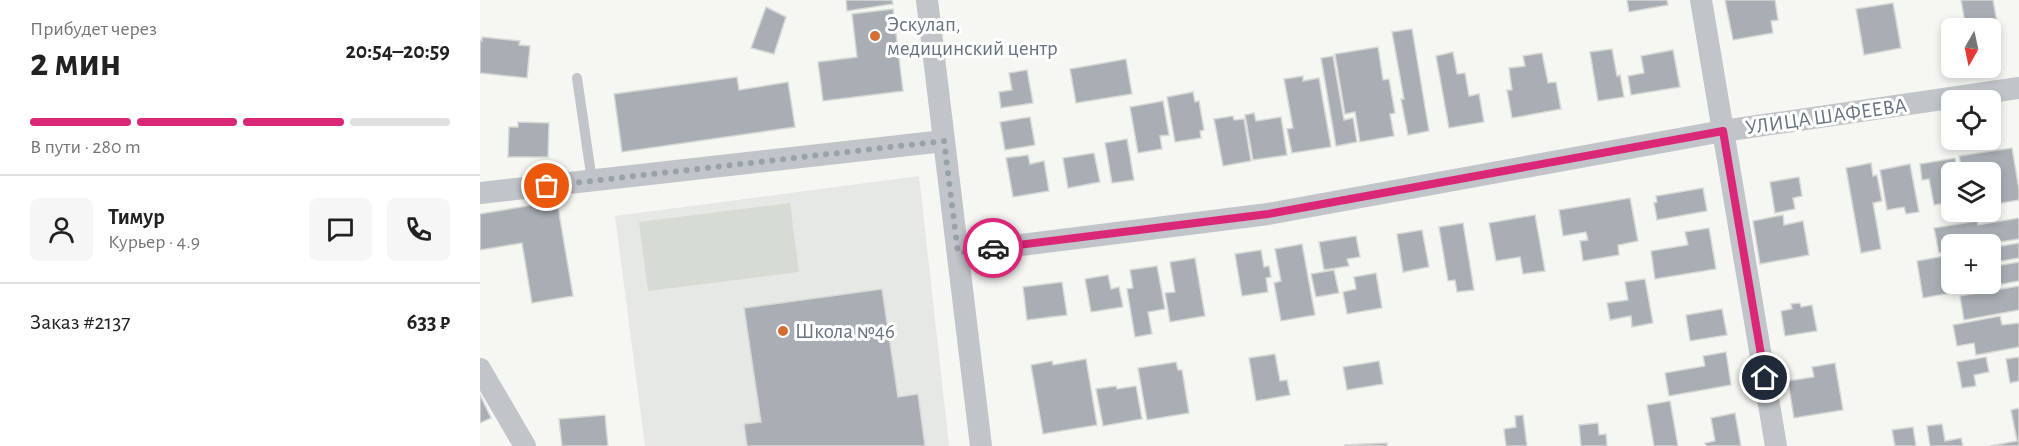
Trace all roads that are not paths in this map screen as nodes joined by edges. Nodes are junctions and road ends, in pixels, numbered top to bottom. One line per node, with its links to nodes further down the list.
1 (927, 0): 6 (street)
2 (1701, 0): 5 (street)
3 (577, 78): 7 (lane)
4 (2019, 88): 5 (street, УЛИЦА ШАФЕЕВА)
5 (1723, 131): 9 (street, УЛИЦА ШАФЕЕВА); 13 (street)
6 (944, 141): 7 (street); 9 (street)
7 (592, 181): 8 (street)
8 (480, 194)
9 (958, 253): 12 (street)
10 (480, 369): 11 (street)
11 (525, 446)
12 (981, 446)
13 (1776, 446)

